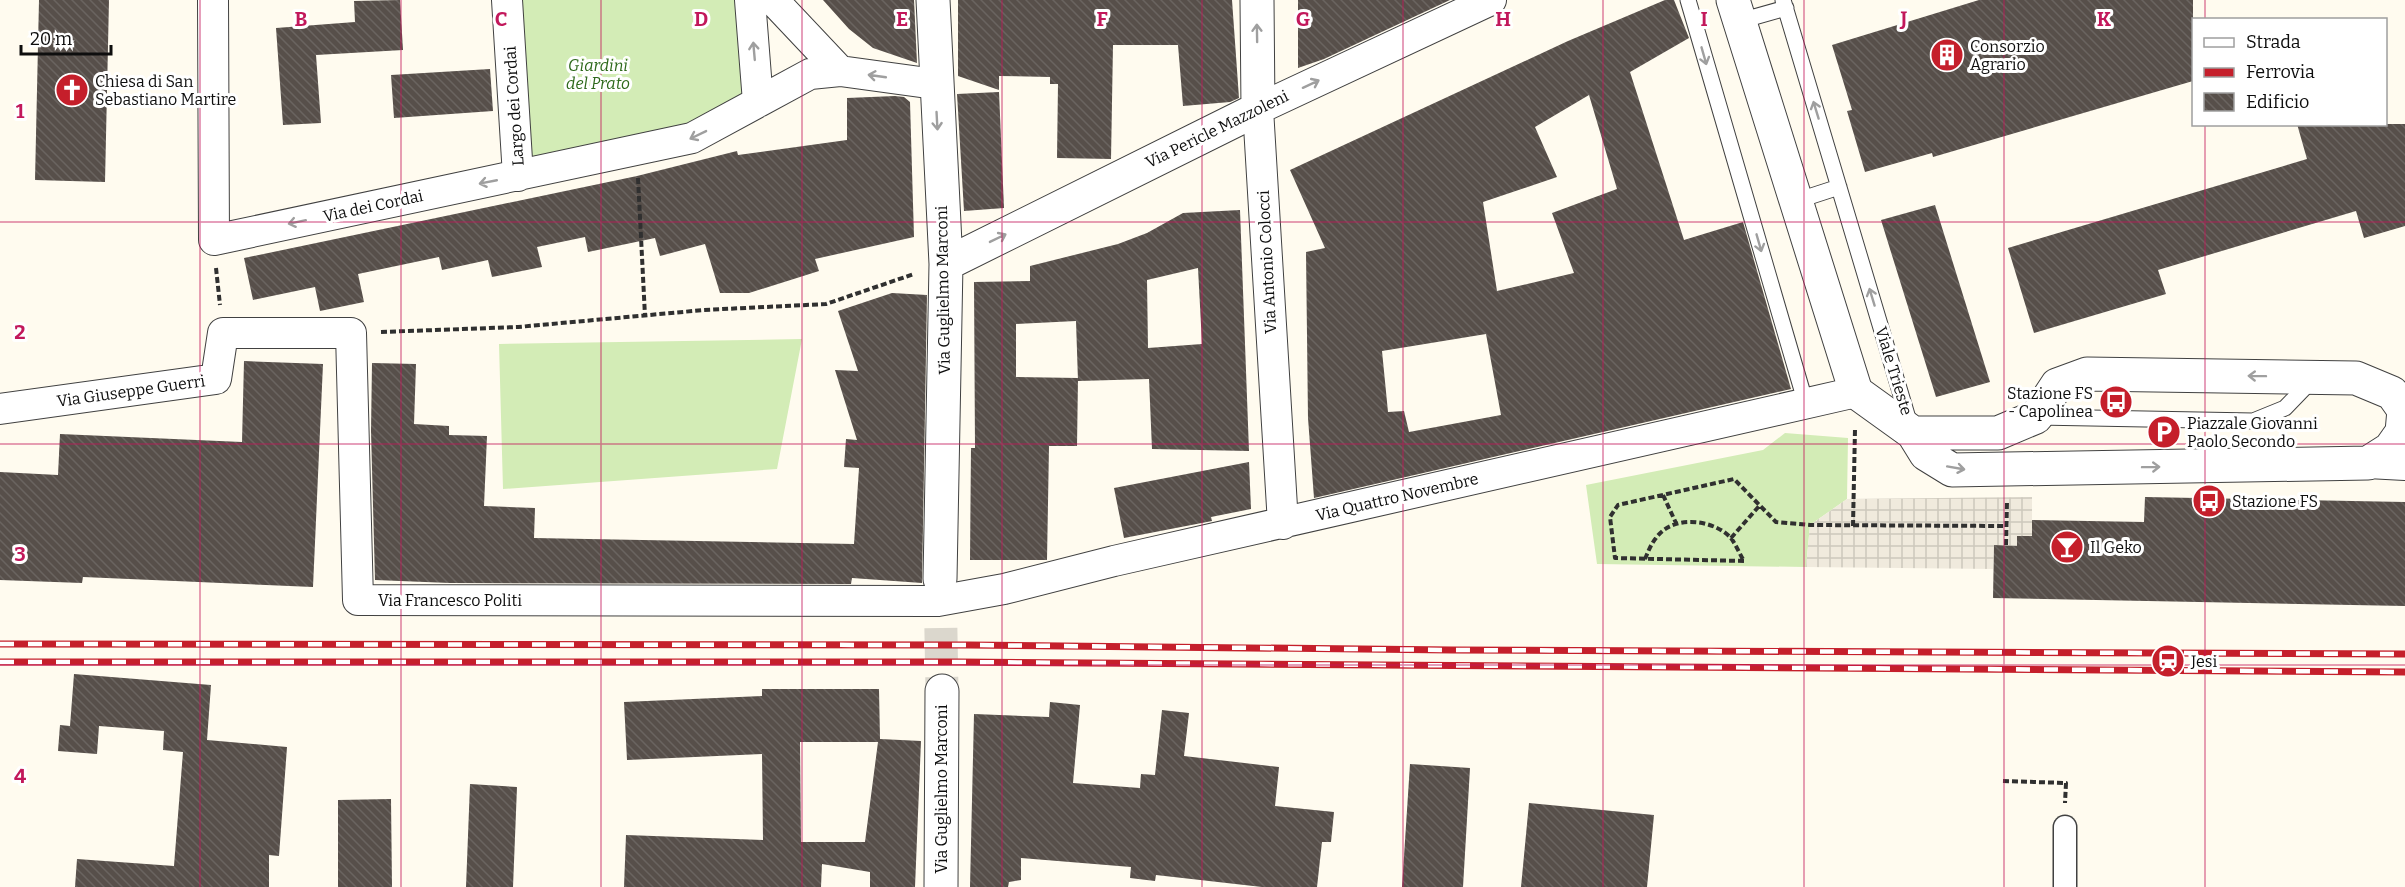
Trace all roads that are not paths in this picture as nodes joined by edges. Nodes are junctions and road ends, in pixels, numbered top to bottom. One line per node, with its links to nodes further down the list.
1 (213, 0): 15 (street, Via dei Cordai, one-way to 1)
2 (507, 0): 15 (street, Largo dei Cordai)
3 (750, 0): 13 (street, one-way to 3)
4 (773, 0): 11 (street)
5 (933, 0): 12 (street, Via Guglielmo Marconi)
6 (1257, 0): 14 (street, Via Antonio Colocci, one-way to 6)
7 (1491, 0): 14 (street, Via Pericle Mazzoleni, one-way to 7)
8 (1688, 0): 24 (lane, one-way to 24)
9 (1785, 4): 10 (lane, Viale Trieste); 16 (lane, Viale Trieste, one-way to 9)
10 (1736, 11): 17 (street, Viale Trieste)
11 (840, 71): 12 (street, Via dei Cordai, one-way to 11); 13 (street, Via dei Cordai)
12 (935, 84): 18 (street, Via Guglielmo Marconi, one-way to 18)
13 (758, 102): 15 (street, Via dei Cordai, one-way to 15)
14 (1258, 109): 18 (street, Via Pericle Mazzoleni, one-way to 14); 30 (street, Via Antonio Colocci)
15 (518, 176)
16 (1839, 188): 17 (lane); 27 (lane, Viale Trieste, one-way to 16)
17 (1796, 201): 23 (street, Viale Trieste)
18 (945, 264): 31 (street, Via Guglielmo Marconi)
19 (223, 333): 25 (street, Via Giuseppe Guerri); 31 (street, Via Francesco Politi)
20 (2315, 377): 21 (street); 26 (lane); 26 (street, one-way to 26)
21 (2356, 378): 22 (street); 28 (street)
22 (2405, 380)
23 (1856, 392): 24 (street, Via Quattro Novembre); 27 (street, Viale Trieste)
24 (1806, 404): 30 (street, Via Quattro Novembre)
25 (0, 409)
26 (2036, 417): 27 (street)
27 (1913, 434): 28 (street, one-way to 28)
28 (2368, 463): 29 (street)
29 (2405, 465)
30 (1283, 524): 31 (street, Via Quattro Novembre)
31 (939, 590)
32 (942, 691): 34 (street, Via Guglielmo Marconi)
33 (2065, 827): 35 (street)
34 (941, 887)
35 (2065, 887)

